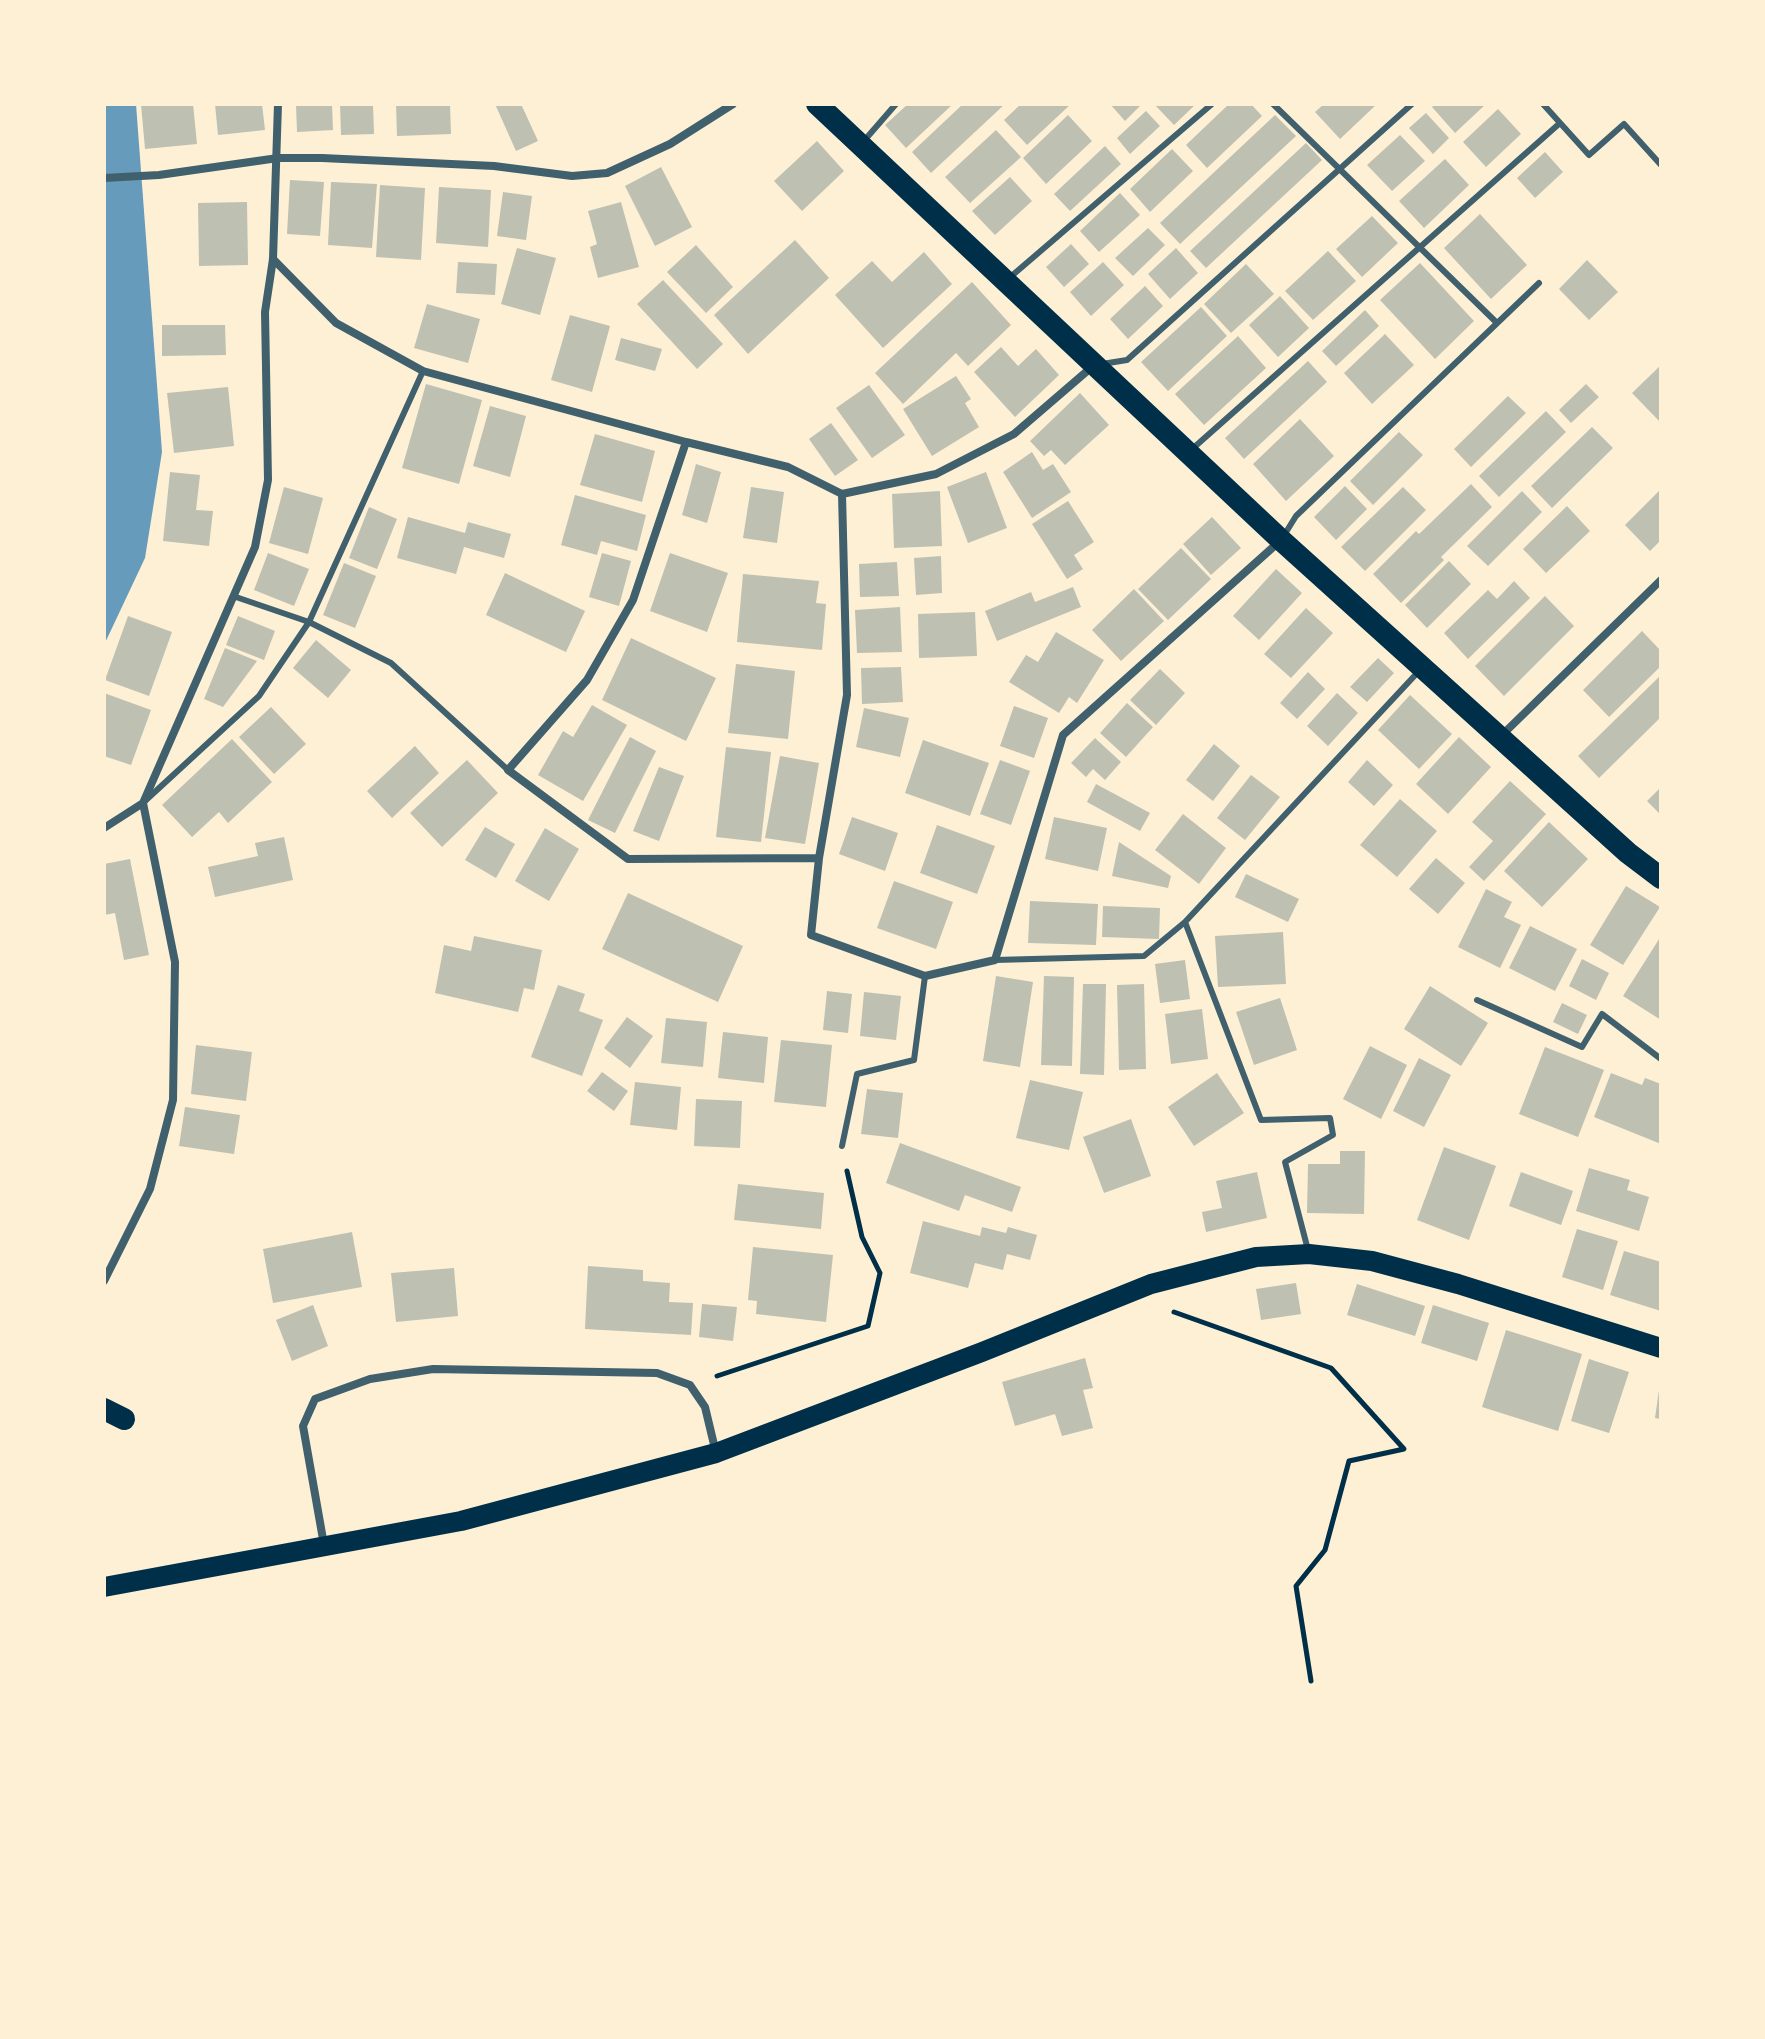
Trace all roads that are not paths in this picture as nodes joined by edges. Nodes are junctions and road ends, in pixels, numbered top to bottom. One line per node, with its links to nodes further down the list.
1 (278, 104): 11 (street)
2 (733, 104): 11 (street)
3 (817, 104): 10 (highway)
4 (896, 104): 10 (lane)
5 (1212, 104): 17 (lane)
6 (1273, 104): 13 (lane)
7 (1412, 104): 13 (lane)
8 (1543, 104): 9 (lane)
9 (1560, 123): 12 (lane); 15 (lane)
10 (861, 145): 17 (highway)
11 (278, 158): 14 (street); 16 (street)
12 (1661, 165)
13 (1339, 170): 15 (lane); 20 (lane)
14 (104, 178)
15 (1420, 248): 19 (lane); 23 (lane)
16 (273, 259): 21 (street); 27 (street)
17 (1005, 281): 20 (highway)
18 (1539, 283): 19 (lane)
19 (1497, 323): 25 (lane)
20 (1094, 365): 23 (highway); 24 (street)
21 (423, 371): 22 (street); 28 (lane)
22 (686, 442): 24 (street); 31 (street)
23 (1188, 453): 25 (highway)
24 (842, 494): 34 (street)
25 (1281, 540): 29 (highway); 37 (street)
26 (1661, 580): 30 (street)
27 (233, 596): 28 (lane); 32 (street)
28 (309, 622): 31 (lane); 32 (lane)
29 (1423, 667): 30 (highway); 36 (lane)
30 (1500, 736): 35 (highway)
31 (508, 770): 34 (street)
32 (143, 803): 33 (street); 43 (street)
33 (104, 828)
34 (819, 858): 38 (street)
35 (1661, 878)
36 (1185, 922): 37 (lane); 42 (lane)
37 (995, 960): 38 (street)
38 (925, 976): 41 (lane)
39 (1477, 1000): 40 (lane)
40 (1661, 1059)
41 (842, 1146)
42 (1309, 1254): 44 (main road); 45 (main road)
43 (104, 1281)
44 (1661, 1348)
45 (716, 1453): 46 (main road); 46 (street)
46 (324, 1546): 47 (main road)
47 (104, 1587)

